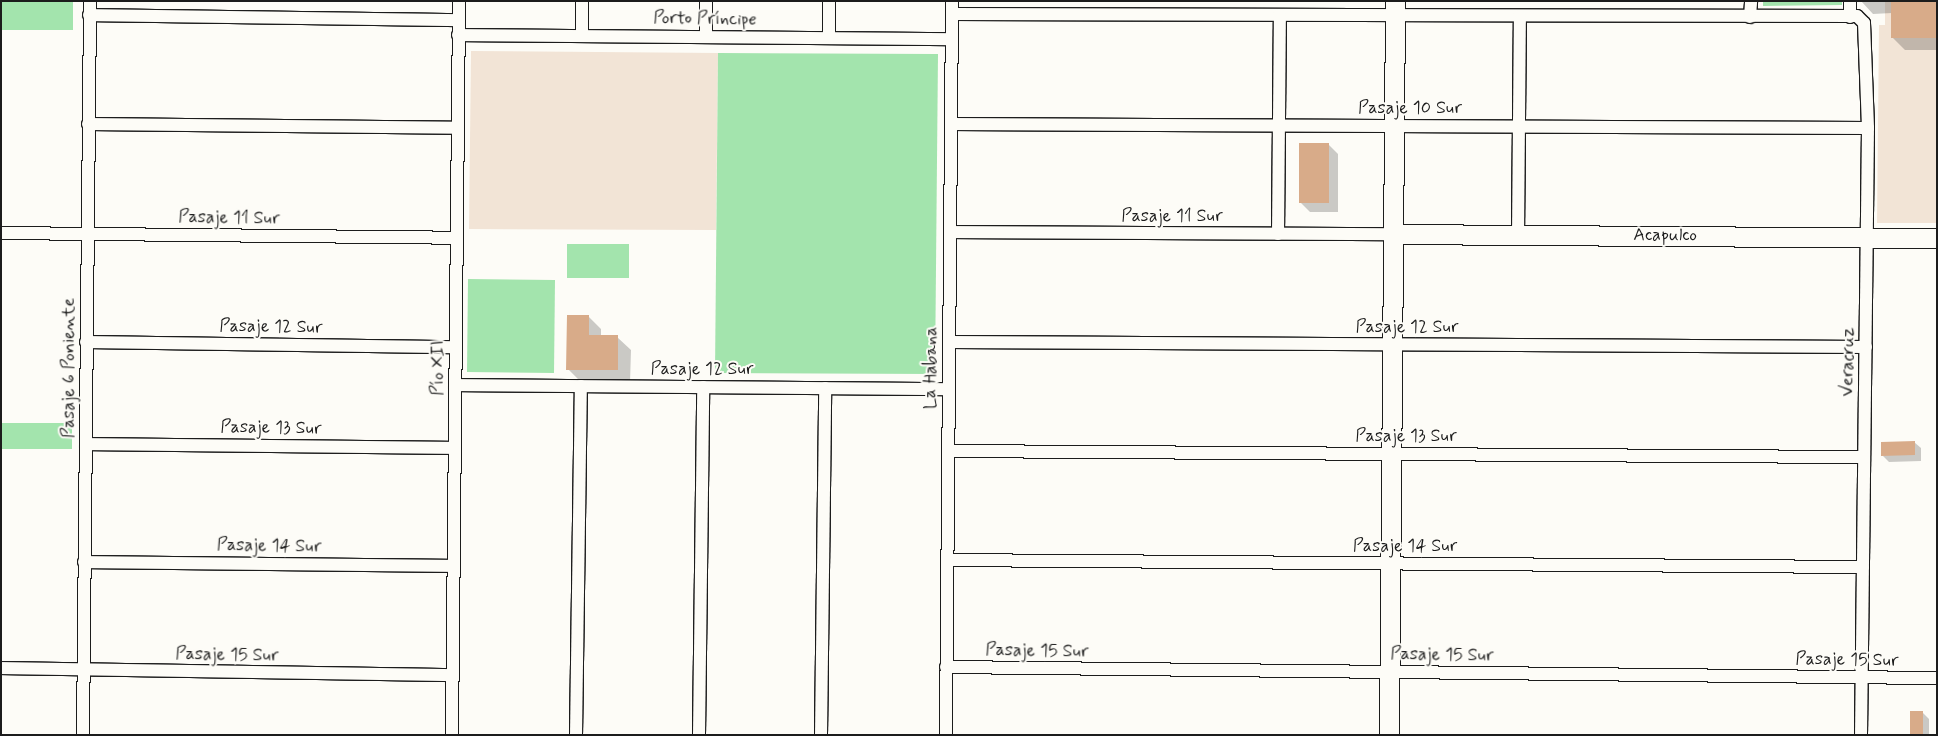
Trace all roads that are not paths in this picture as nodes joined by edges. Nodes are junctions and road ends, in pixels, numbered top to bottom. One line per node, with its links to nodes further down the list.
1 (90, 1): 10 (street, Pasaje 6 Poniente)
2 (459, 1): 15 (street, Pío XII)
3 (582, 1): 17 (street)
4 (706, 1): 18 (street)
5 (829, 1): 19 (street)
6 (1751, 1): 13 (street)
7 (1850, 1): 14 (street)
8 (952, 8): 11 (street); 20 (street, La Habana)
9 (1395, 8): 11 (street); 12 (street); 24 (main road)
10 (89, 15): 15 (street); 21 (street, Pasaje 6 Poniente)
11 (1280, 15): 23 (street)
12 (1520, 16): 13 (street); 25 (street)
13 (1750, 17): 14 (street)
14 (1850, 17): 27 (street, Veracruz)
15 (459, 20): 16 (street, Pío XII)
16 (458, 35): 17 (street, Porto Príncipe); 26 (street, Pío XII)
17 (582, 36): 18 (street, Porto Príncipe)
18 (706, 37): 19 (street, Porto Príncipe)
19 (829, 38): 20 (street, Porto Príncipe)
20 (952, 39): 22 (street, La Habana)
21 (88, 124): 26 (street); 30 (street, Pasaje 6 Poniente)
22 (951, 124): 23 (street, Pasaje 10 Sur); 28 (street, La Habana)
23 (1279, 125): 24 (street, Pasaje 10 Sur); 31 (street)
24 (1394, 126): 25 (street, Pasaje 10 Sur); 32 (main road)
25 (1519, 126): 27 (street, Pasaje 10 Sur); 33 (street)
26 (458, 128): 35 (street, Pío XII)
27 (1868, 128): 34 (street, Veracruz)
28 (950, 232): 31 (street, Pasaje 11 Sur); 38 (street, La Habana)
29 (1, 233): 30 (street, Pasaje 11 Sur)
30 (88, 234): 35 (street, Pasaje 11 Sur); 37 (street, Pasaje 6 Poniente)
31 (1278, 234): 32 (street, Pasaje 11 Sur)
32 (1393, 234): 33 (main road, Acapulco); 39 (main road)
33 (1518, 235): 34 (main road, Acapulco)
34 (1867, 236): 36 (main road, Acapulco); 41 (street, Veracruz)
35 (457, 238): 40 (street, Pío XII)
36 (1937, 238)
37 (86, 342): 40 (street, Pasaje 12 Sur); 47 (street, Pasaje 6 Poniente)
38 (949, 342): 39 (street, Pasaje 12 Sur); 46 (street, La Habana)
39 (1392, 344): 41 (street, Pasaje 12 Sur); 50 (main road)
40 (456, 347): 42 (street, Pío XII)
41 (1866, 347): 51 (street, Veracruz)
42 (455, 385): 43 (street, Pasaje 12 Sur); 48 (street, Pío XII)
43 (581, 386): 44 (street, Pasaje 12 Sur); 66 (street)
44 (704, 387): 45 (street, Pasaje 12 Sur); 67 (street)
45 (825, 388): 46 (street, Pasaje 12 Sur); 68 (street)
46 (949, 389): 49 (street, La Habana)
47 (86, 444): 48 (street, Pasaje 13 Sur); 53 (street, Pasaje 6 Poniente)
48 (455, 448): 55 (street, Pío XII)
49 (948, 451): 50 (street, Pasaje 13 Sur); 52 (street, La Habana)
50 (1391, 454): 51 (street, Pasaje 13 Sur); 54 (main road)
51 (1864, 457): 56 (street, Veracruz)
52 (947, 560): 54 (street, Pasaje 14 Sur); 57 (street, La Habana)
53 (84, 562): 55 (street, Pasaje 14 Sur); 59 (street, Pasaje 6 Poniente)
54 (1390, 563): 56 (street, Pasaje 14 Sur); 60 (main road)
55 (454, 566): 61 (street, Pío XII)
56 (1863, 567): 62 (street, Veracruz)
57 (946, 667): 60 (street, Pasaje 15 Sur); 69 (street, La Habana)
58 (1, 668): 59 (street, Pasaje 15 Sur)
59 (83, 670): 61 (street, Pasaje 15 Sur); 64 (street, Pasaje 6 Poniente)
60 (1389, 672): 62 (street, Pasaje 15 Sur); 70 (main road)
61 (453, 675): 65 (street, Pío XII)
62 (1861, 678): 63 (street, Pasaje 15 Sur); 71 (street, Veracruz)
63 (1937, 678)
64 (83, 735)
65 (452, 735)
66 (576, 735)
67 (699, 735)
68 (821, 735)
69 (946, 735)
70 (1388, 735)
71 (1861, 735)

